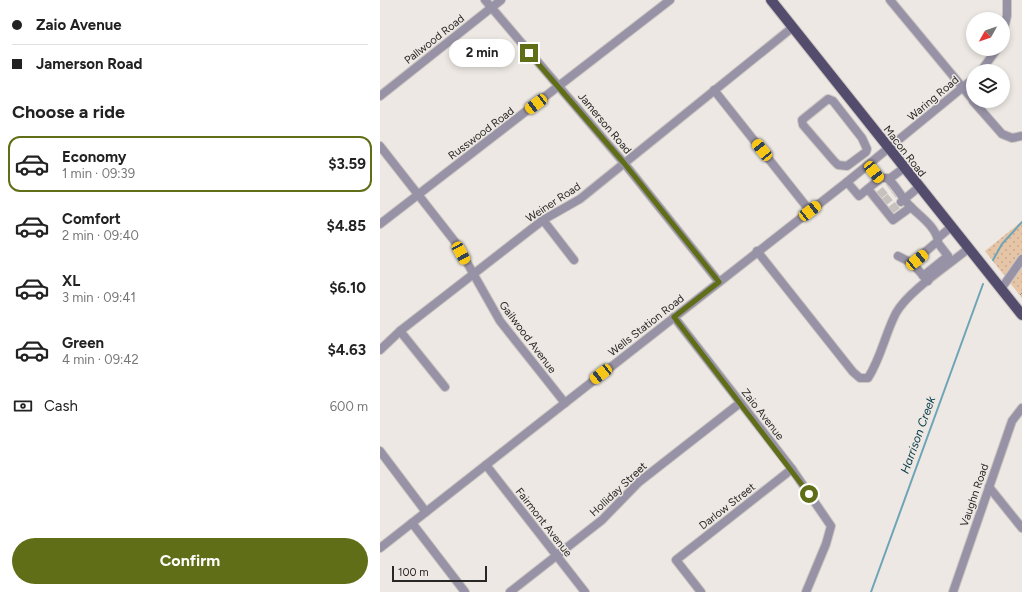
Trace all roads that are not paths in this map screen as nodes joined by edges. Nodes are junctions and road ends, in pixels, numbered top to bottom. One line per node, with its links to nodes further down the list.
1 (485, 0): 7 (street, Jamerson Road)
2 (501, 0): 7 (street, Pallwood Road)
3 (670, 0): 11 (street, Russwood Road)
4 (771, 0): 9 (main road, Macon Road)
5 (890, 0): 12 (street)
6 (1007, 0): 8 (street)
7 (491, 8): 11 (street, Jamerson Road); 15 (street, Pallwood Road)
8 (1007, 12)
9 (793, 27): 13 (street, Weiner Road); 19 (main road, Macon Road)
10 (966, 85): 12 (street, Waring Road)
11 (560, 87): 20 (street, Jamerson Road); 30 (street, Russwood Road)
12 (963, 88): 14 (street); 19 (street, Waring Road)
13 (714, 90): 20 (street, Weiner Road); 33 (street)
14 (966, 92)
15 (380, 96)
16 (979, 108): 17 (street)
17 (1022, 136)
18 (380, 146): 30 (street, Gailwood Avenue)
19 (889, 149): 22 (street, Wells Station Road); 23 (main road, Macon Road)
20 (624, 163): 34 (street, Weiner Road); 46 (street, Jamerson Road)
21 (851, 163): 21 (street); 24 (street)
22 (869, 165): 24 (street, Wells Station Road); 25 (street)
23 (904, 168): 27 (street); 28 (main road, Macon Road)
24 (859, 173): 26 (street, Wells Station Road)
25 (879, 179): 27 (street); 29 (street)
26 (847, 182): 29 (street); 33 (street, Wells Station Road)
27 (890, 183): 31 (street)
28 (919, 187): 31 (street); 36 (main road, Macon Road)
29 (868, 189): 32 (street)
30 (419, 194): 35 (street, Russwood Road); 44 (street, Gailwood Avenue)
31 (902, 200): 32 (street)
32 (911, 206): 37 (street)
33 (810, 211): 39 (street, Wells Station Road)
34 (542, 220): 42 (street); 44 (street, Weiner Road)
35 (380, 224)
36 (951, 227): 37 (street); 38 (main road, Macon Road)
37 (938, 240): 43 (street); 45 (street)
38 (969, 248): 45 (street); 47 (main road, Macon Road)
39 (758, 251): 45 (street); 46 (street, Wells Station Road)
40 (898, 256): 43 (street)
41 (1022, 259): 47 (street)
42 (574, 260)
43 (912, 263): 45 (street)
44 (472, 273): 50 (street, Weiner Road); 53 (street, Gailwood Avenue)
45 (926, 279)
46 (719, 282): 49 (street, Wells Station Road)
47 (1001, 289): 48 (main road, Macon Road)
48 (1022, 315)
49 (674, 317): 53 (street, Wells Station Road); 54 (street, Zaio Avenue)
50 (400, 331): 51 (street, Weiner Road); 52 (street)
51 (380, 350)
52 (445, 387)
53 (565, 403): 57 (street, Wells Station Road)
54 (740, 403): 58 (street, Zaio Avenue); 64 (street, Holliday Street)
55 (1022, 408): 59 (street, Vaughn Road)
56 (380, 452): 60 (street)
57 (486, 465): 60 (street, Wells Station Road); 64 (street, Fairmont Avenue)
58 (792, 469): 68 (street, Darlow Street); 69 (street, Zaio Avenue)
59 (989, 487): 62 (street); 70 (street, Vaughn Road)
60 (426, 512): 61 (street, Wells Station Road)
61 (412, 523): 63 (street, Wells Station Road); 65 (street)
62 (1022, 528)
63 (380, 548)
64 (556, 556): 66 (street, Holliday Street); 67 (street, Fairmont Avenue)
65 (465, 592)
66 (510, 592)
67 (585, 592)
68 (701, 592)
69 (806, 592)
70 (953, 592)

